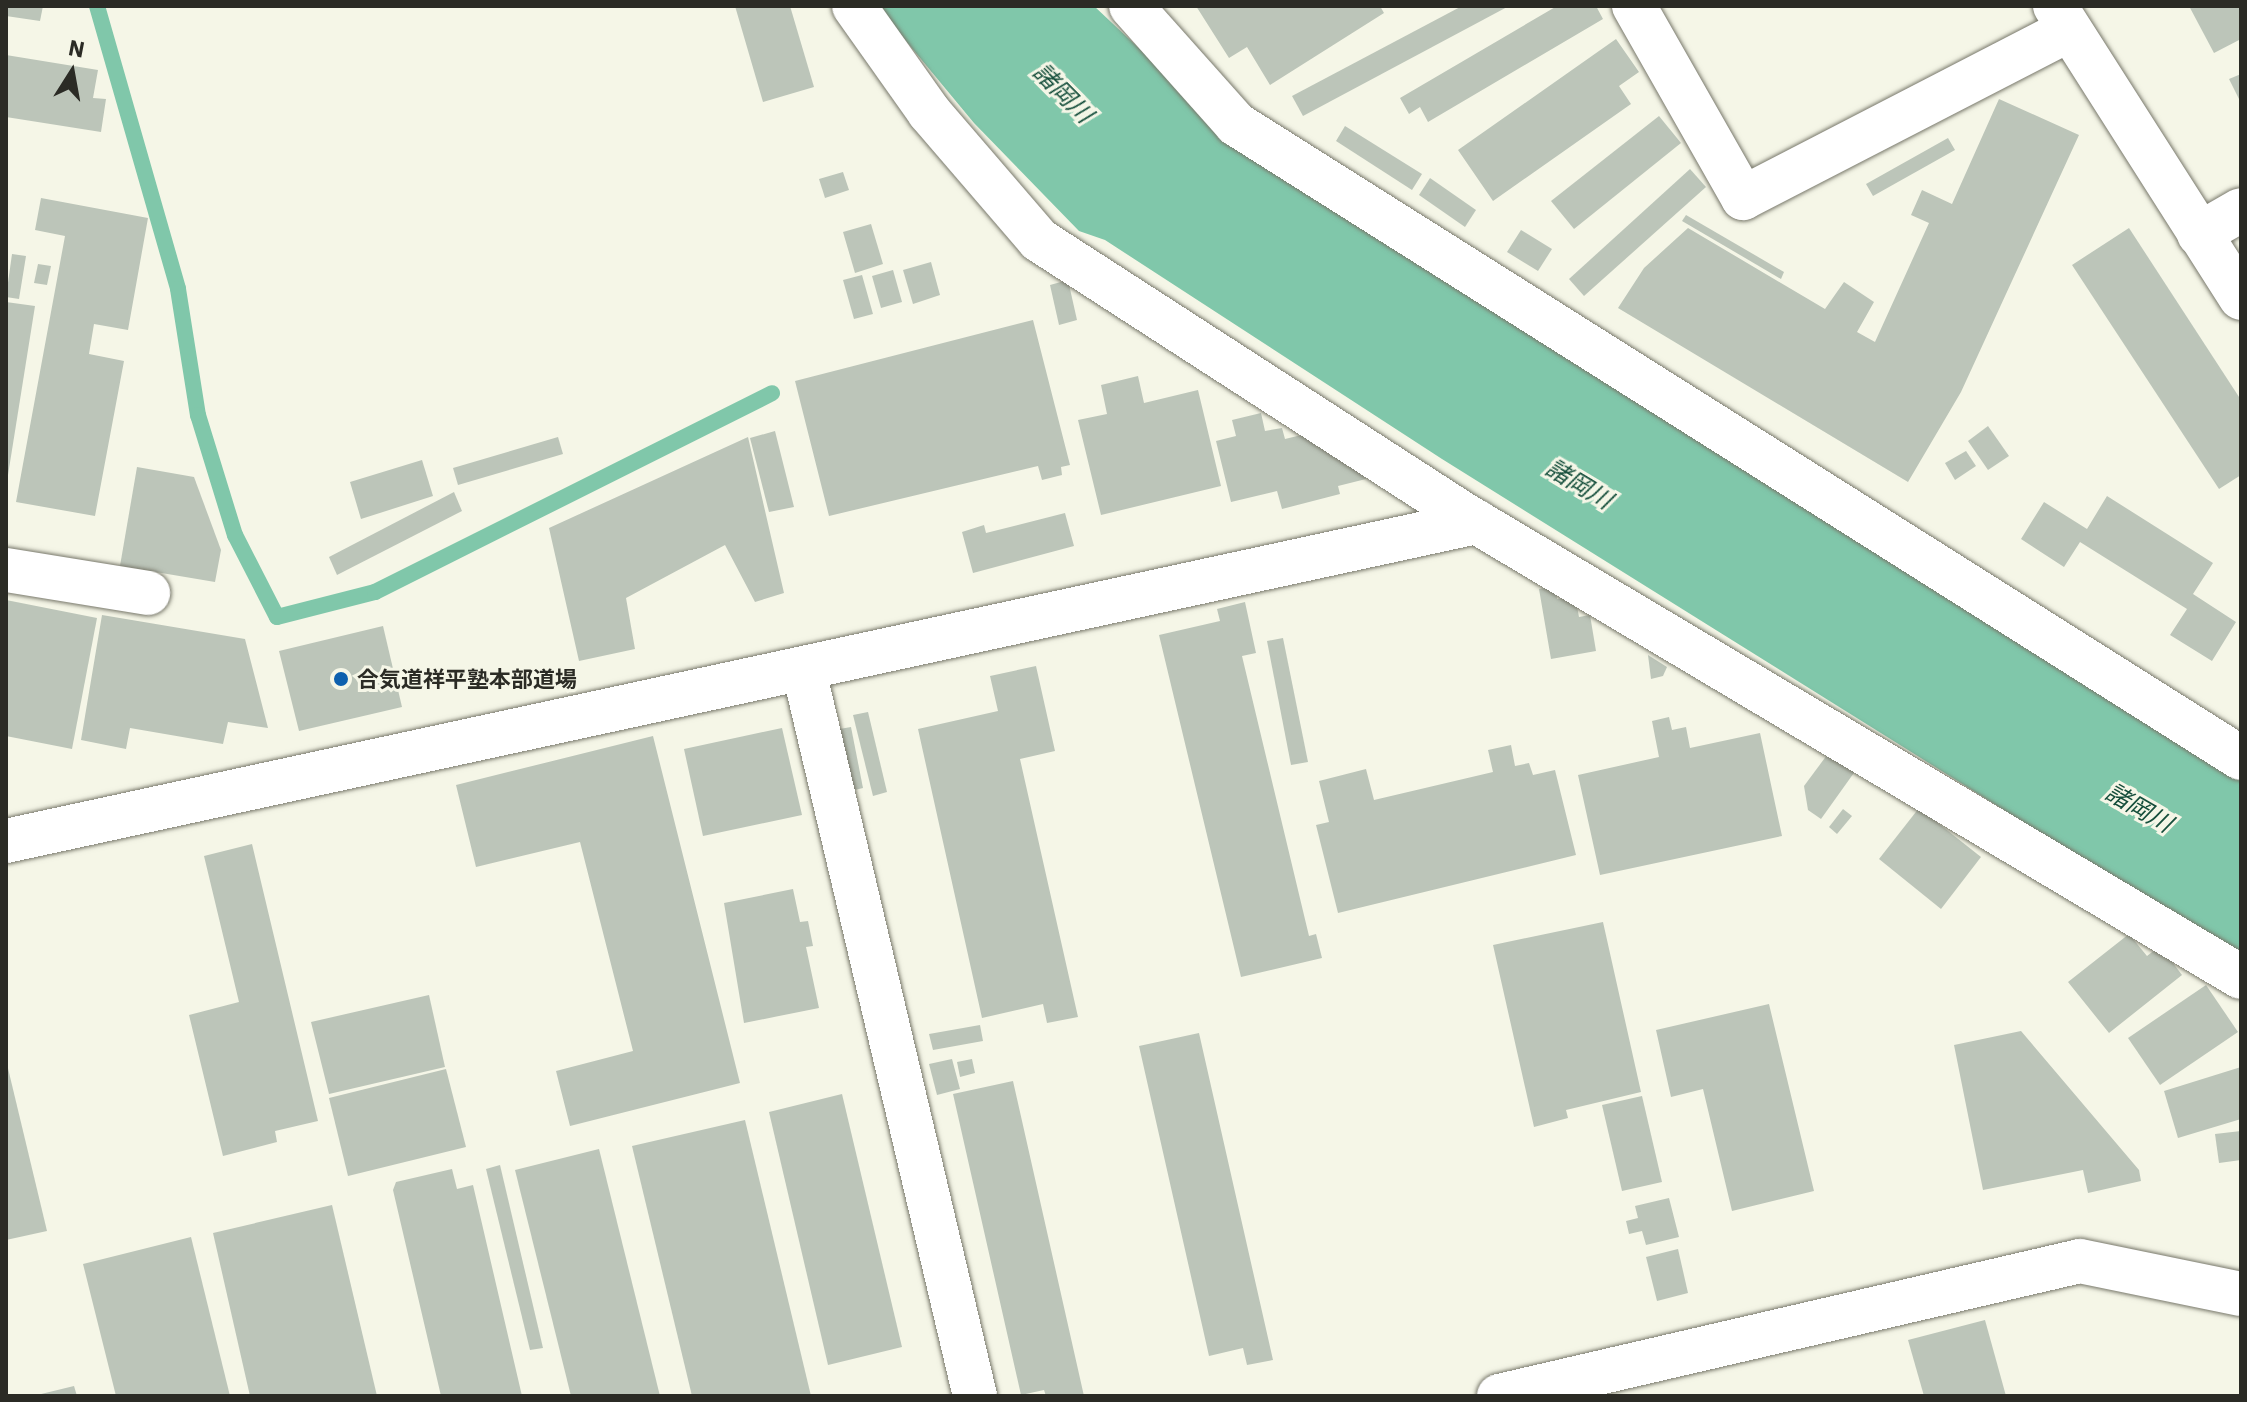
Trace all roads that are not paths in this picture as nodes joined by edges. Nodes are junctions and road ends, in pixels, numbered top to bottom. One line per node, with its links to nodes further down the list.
1 (854, 6): 8 (street)
2 (1131, 6): 12 (street)
3 (1634, 6): 4 (street)
4 (2061, 18): 6 (street)
5 (2241, 210): 6 (street)
6 (2199, 234): 7 (street)
7 (2241, 298)
8 (1477, 522): 11 (street); 14 (street)
9 (6, 570): 10 (street)
10 (148, 593)
11 (804, 671): 13 (street); 16 (street)
12 (2241, 758)
13 (6, 841)
14 (2241, 977)
15 (2241, 1294): 17 (street)
16 (975, 1396)
17 (1499, 1396)

